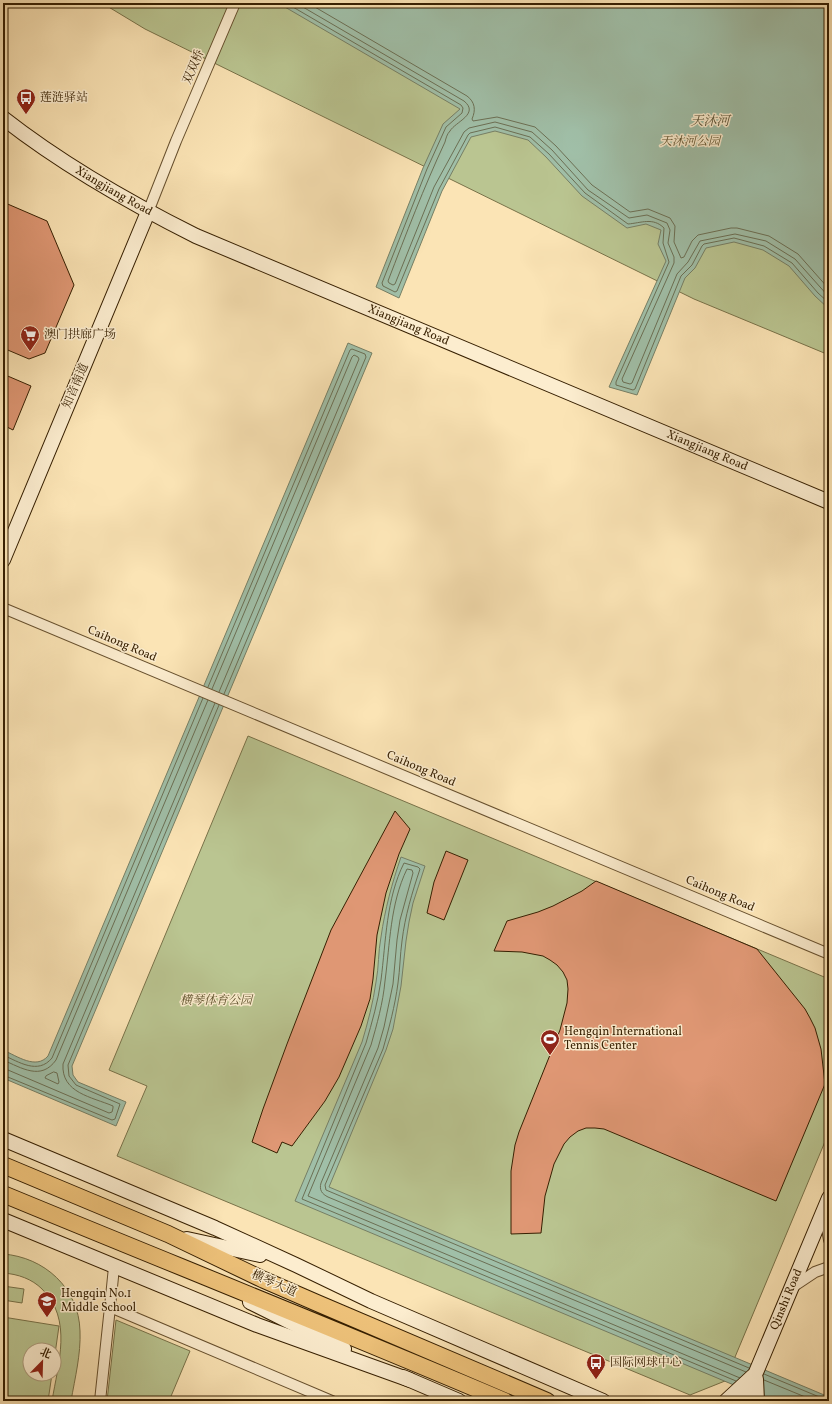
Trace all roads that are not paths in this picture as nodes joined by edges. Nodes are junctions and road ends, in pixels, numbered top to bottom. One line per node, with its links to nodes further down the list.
1 (235, 3): 3 (street, 双双桥)
2 (3, 118): 3 (main road, Xiangjiang Road)
3 (148, 212): 4 (main road, Xiangjiang Road); 5 (main road, 知音南道)
4 (829, 502)
5 (3, 560)
6 (3, 608): 7 (street, Caihong Road)
7 (829, 954)
8 (3, 1139): 16 (main road)
9 (3, 1165): 14 (main road, 横琴大道)
10 (3, 1194): 18 (main road, 横琴大道)
11 (829, 1198): 12 (main road, Qinshi Road)
12 (824, 1211): 15 (street); 20 (main road, Qinshi Road)
13 (3, 1220): 17 (main road)
14 (168, 1234): 16 (main road); 28 (main road, 横琴大道)
15 (829, 1240)
16 (296, 1265): 29 (main road)
17 (114, 1267): 21 (street); 23 (main road)
18 (180, 1267): 23 (main road); 27 (main road, 横琴大道)
19 (829, 1267): 20 (street)
20 (791, 1288): 22 (main road, Qinshi Road)
21 (110, 1307): 24 (street); 25 (street)
22 (756, 1373): 30 (main road); 31 (main road, Qinshi Road); 32 (main road)
23 (410, 1380): 26 (main road)
24 (100, 1401)
25 (332, 1401)
26 (459, 1401)
27 (505, 1401)
28 (547, 1401)
29 (603, 1401)
30 (726, 1401)
31 (744, 1401)
32 (757, 1401)

